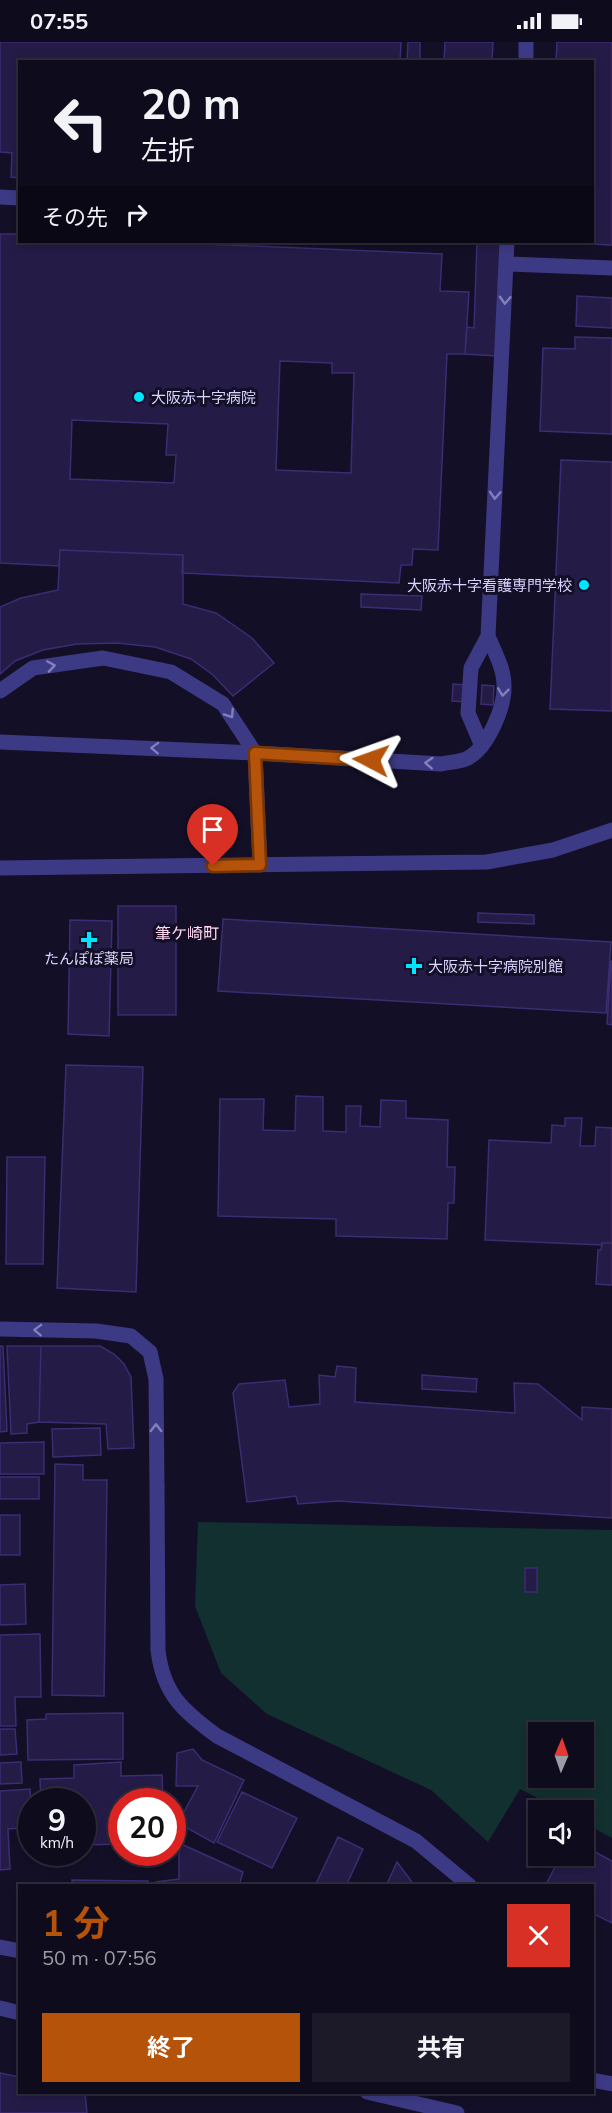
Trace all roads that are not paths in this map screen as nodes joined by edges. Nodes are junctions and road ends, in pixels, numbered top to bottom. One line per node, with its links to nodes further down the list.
1 (526, 42): 2 (street)
2 (525, 60)
3 (0, 197): 4 (street)
4 (18, 198)
5 (507, 243): 6 (street)
6 (507, 264): 7 (street); 8 (street, one-way to 8)
7 (612, 268)
8 (488, 636): 11 (street); 11 (street, one-way to 11)
9 (0, 692): 12 (street, one-way to 12)
10 (0, 742): 12 (street, one-way to 10)
11 (482, 746): 12 (street, one-way to 12)
12 (255, 753): 14 (street)
13 (612, 830): 14 (street)
14 (260, 865): 15 (street)
15 (0, 868)
16 (0, 1329): 17 (street, one-way to 16)
17 (468, 1884)
18 (0, 1947): 19 (street)
19 (18, 1951)
20 (0, 2008): 21 (street)
21 (18, 2012)
22 (594, 2080): 23 (street)
23 (612, 2084)
24 (376, 2094): 25 (street)
25 (457, 2113)

